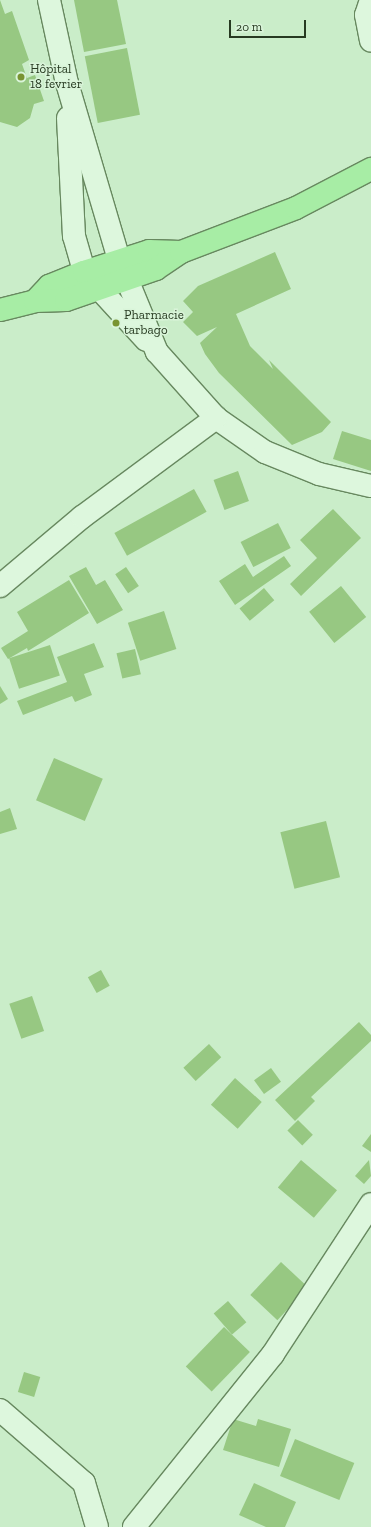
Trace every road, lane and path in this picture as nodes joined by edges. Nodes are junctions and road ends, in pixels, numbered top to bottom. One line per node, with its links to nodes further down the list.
1 (50, 0): 4 (street)
2 (371, 0): 3 (street)
3 (371, 41)
4 (67, 83): 6 (street); 7 (street)
5 (371, 169): 6 (main road)
6 (123, 270): 7 (main road); 8 (main road); 11 (street)
7 (84, 272): 8 (street); 9 (main road)
8 (97, 290): 9 (main road); 11 (street)
9 (35, 301): 10 (main road)
10 (0, 310)
11 (157, 352): 12 (street)
12 (216, 418): 13 (street); 14 (street)
13 (371, 486)
14 (0, 586)
15 (371, 1204): 18 (street)
16 (0, 1410): 17 (street)
17 (94, 1525)
18 (134, 1527)

